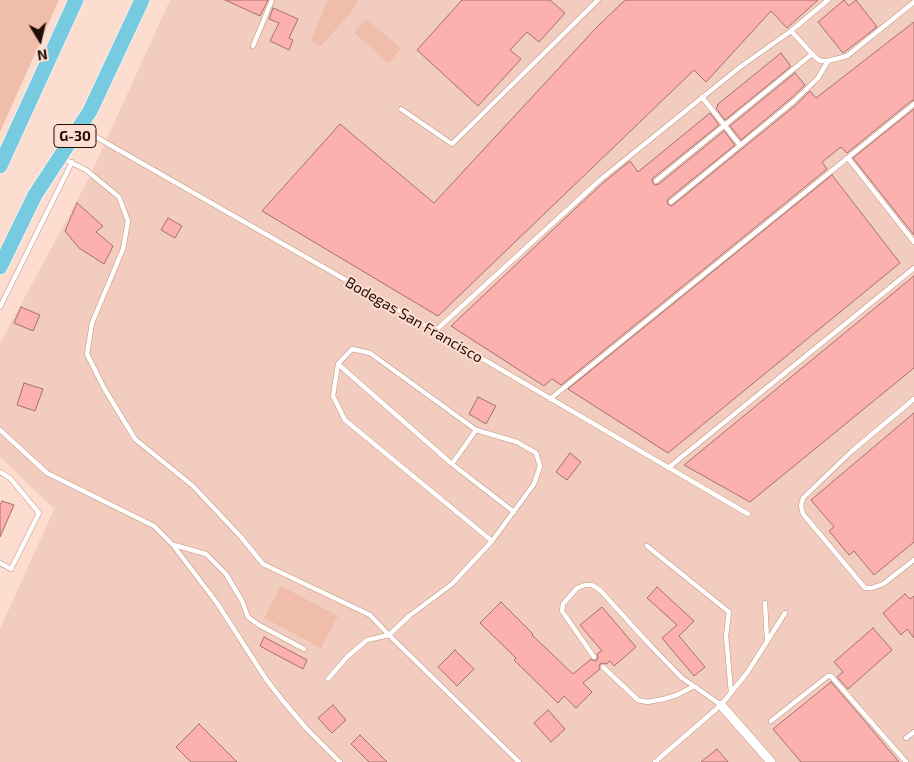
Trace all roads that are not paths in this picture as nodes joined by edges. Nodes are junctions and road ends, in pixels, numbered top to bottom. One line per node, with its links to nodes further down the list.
1 (76, 0): 19 (main road)
2 (142, 0): 15 (main road, G-30)
3 (272, 0): 8 (lane)
4 (598, 0): 13 (lane)
5 (828, 0): 7 (lane)
6 (914, 2): 10 (lane)
7 (791, 31): 9 (lane); 11 (lane)
8 (253, 46)
9 (812, 54): 10 (lane); 14 (lane)
10 (828, 61): 16 (lane)
11 (702, 97): 14 (lane); 26 (lane)
12 (914, 104): 17 (lane)
13 (401, 109)
14 (725, 126): 16 (lane); 20 (lane)
15 (80, 128): 18 (main road, G-30); 26 (lane, Bodegas San Francisco)
16 (740, 146): 21 (lane)
17 (848, 158): 22 (lane); 28 (lane)
18 (66, 160): 23 (main road, G-30); 25 (lane); 44 (lane)
19 (0, 166)
20 (656, 181)
21 (671, 202)
22 (914, 242)
23 (0, 267)
24 (914, 268): 33 (lane)
25 (0, 307)
26 (435, 332): 28 (lane, Bodegas San Francisco)
27 (338, 364): 31 (lane); 32 (lane); 37 (lane)
28 (550, 399): 33 (lane, Bodegas San Francisco)
29 (914, 399): 40 (lane)
30 (0, 430): 38 (lane)
31 (476, 430): 32 (lane); 35 (lane)
32 (452, 464): 35 (lane)
33 (668, 468): 36 (lane, Bodegas San Francisco)
34 (0, 472): 41 (lane)
35 (514, 512): 37 (lane)
36 (748, 514)
37 (492, 541): 44 (lane)
38 (173, 545): 46 (lane); 56 (lane)
39 (647, 546): 51 (lane)
40 (914, 560)
41 (0, 563)
42 (765, 604): 45 (lane)
43 (785, 613): 45 (lane)
44 (389, 635): 49 (lane); 57 (lane)
45 (767, 641): 51 (lane)
46 (304, 649)
47 (594, 657): 50 (lane)
48 (603, 667): 50 (lane)
49 (328, 679)
50 (694, 686): 52 (lane)
51 (731, 692): 52 (lane)
52 (721, 705): 58 (lane); 59 (street)
53 (771, 721): 60 (lane)
54 (914, 732): 55 (lane)
55 (906, 738)
56 (340, 762)
57 (519, 762)
58 (655, 762)
59 (771, 762)
60 (906, 762)

